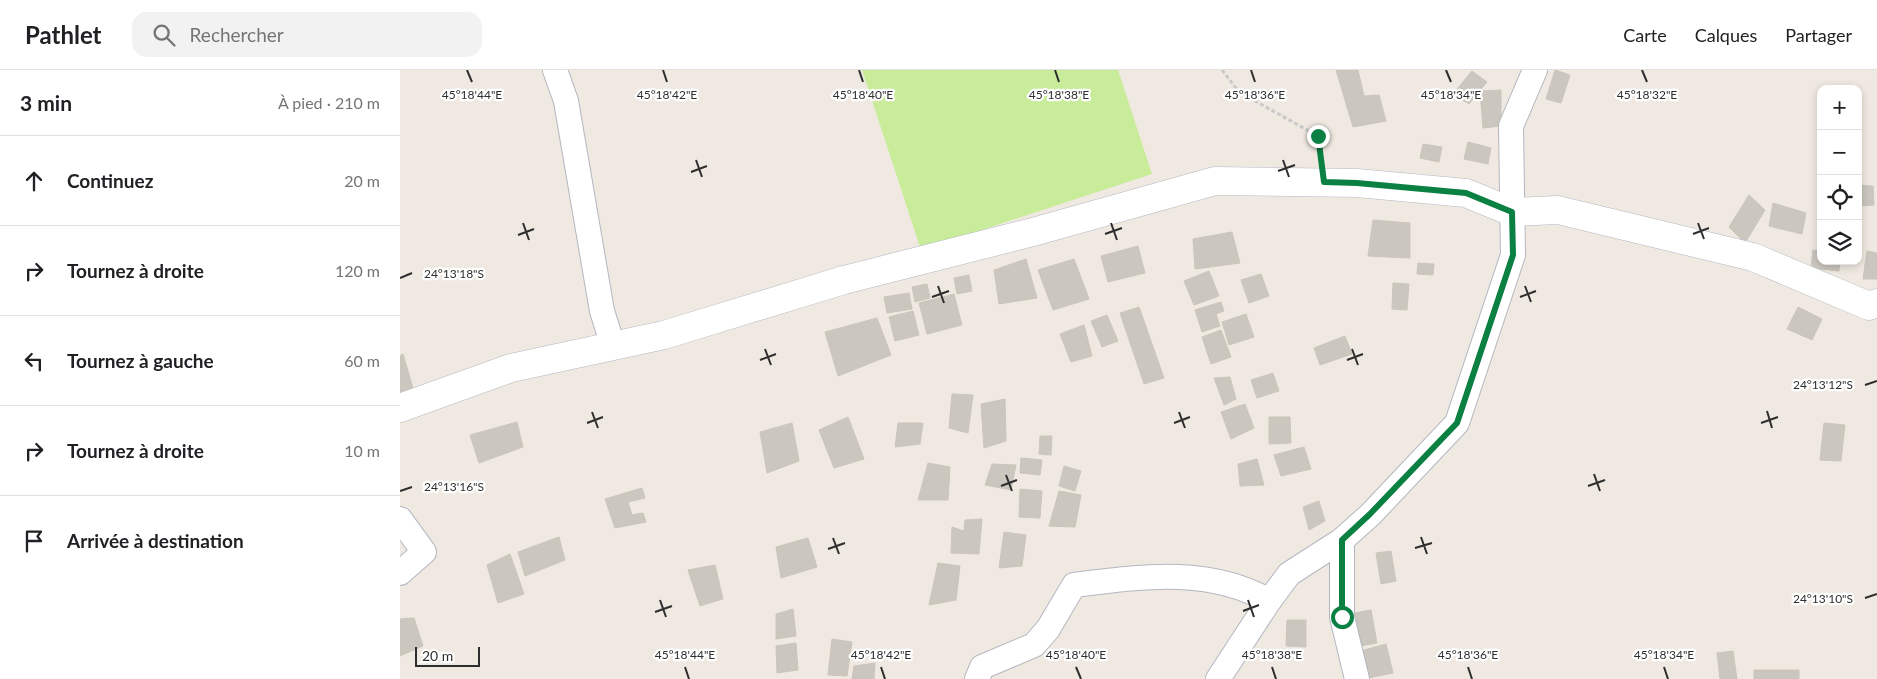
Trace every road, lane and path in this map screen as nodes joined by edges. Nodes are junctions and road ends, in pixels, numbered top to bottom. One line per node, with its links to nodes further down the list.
1 (555, 70): 7 (street)
2 (1222, 70): 4 (path)
3 (1535, 70): 5 (street)
4 (1324, 182): 5 (street); 7 (street)
5 (1512, 212): 6 (street); 10 (street)
6 (1877, 303)
7 (613, 346): 8 (street)
8 (400, 408)
9 (400, 519): 11 (street)
10 (1342, 540): 12 (street); 15 (street)
11 (400, 573)
12 (1269, 601): 13 (street); 14 (street)
13 (976, 679)
14 (1218, 679)
15 (1357, 679)

